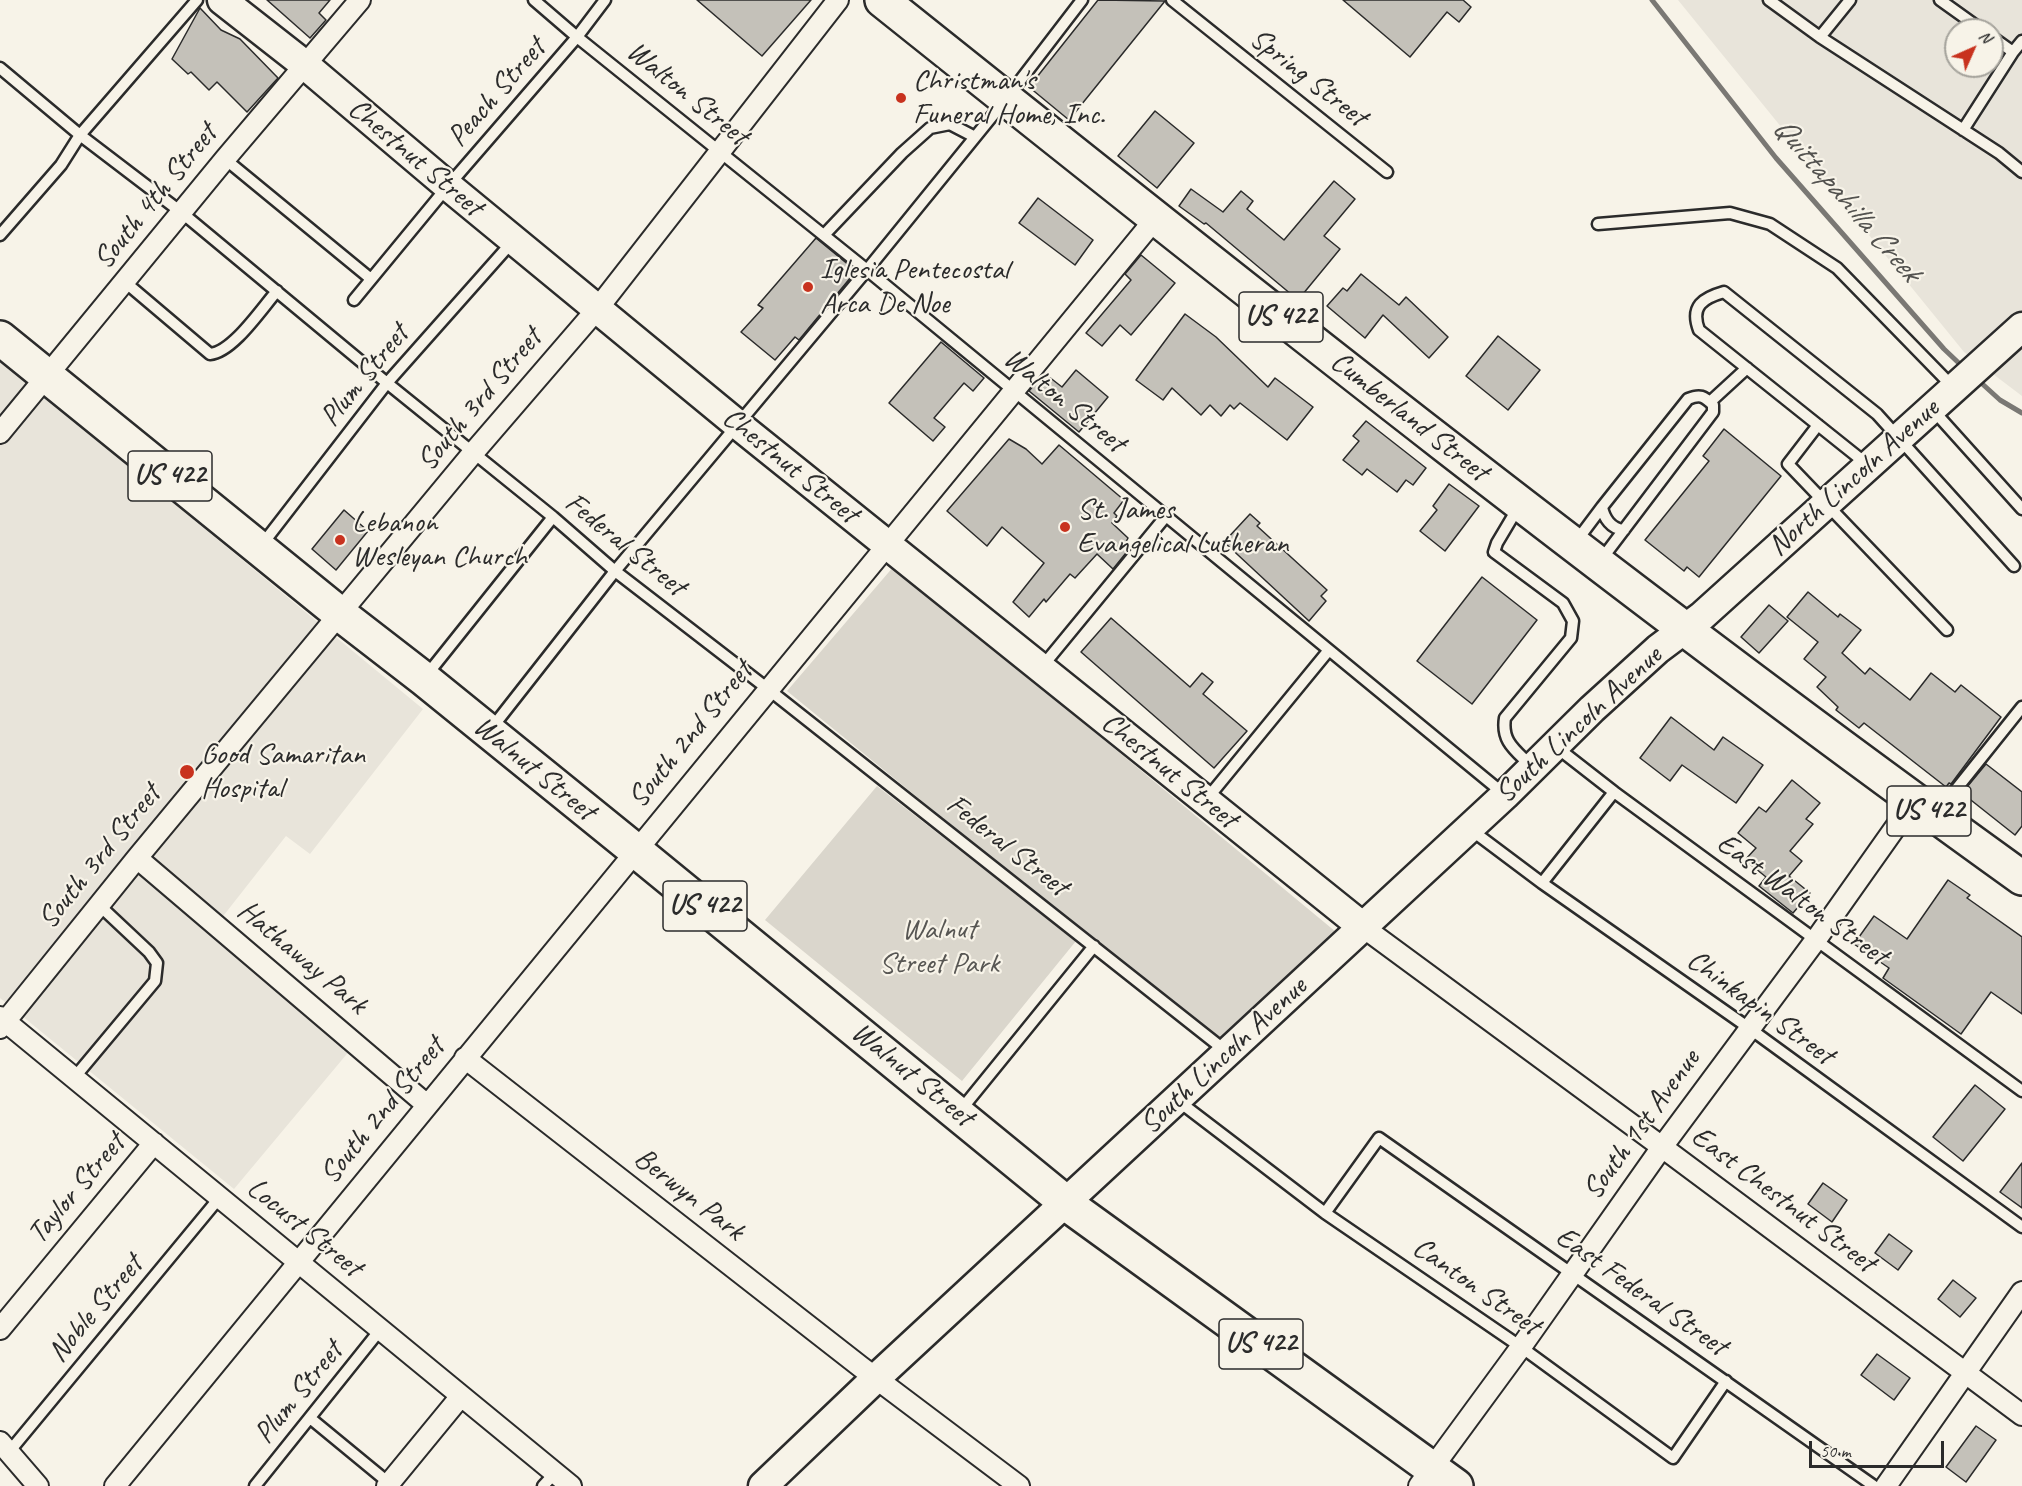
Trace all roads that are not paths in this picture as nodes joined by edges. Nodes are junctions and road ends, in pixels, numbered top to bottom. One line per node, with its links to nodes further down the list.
1 (197, 0): 23 (lane)
2 (222, 0): 19 (main road, Chestnut Street)
3 (360, 0): 19 (street, South 4th Street)
4 (534, 0): 14 (lane, Walton Street)
5 (605, 0): 14 (lane, Peach Street)
6 (838, 0): 25 (street, South 3rd Street)
7 (882, 0): 21 (highway, Cumberland Street / US 422)
8 (1082, 0): 21 (lane)
9 (1172, 0): 27 (lane, Spring Street)
10 (1769, 0): 15 (lane)
11 (1850, 0): 15 (lane)
12 (1940, 0): 13 (lane)
13 (1965, 18)
14 (577, 37): 25 (lane, Walton Street); 29 (lane, Peach Street)
15 (1820, 37): 22 (lane)
16 (2022, 41): 18 (lane)
17 (2004, 46): 18 (lane)
18 (2013, 52): 22 (lane)
19 (305, 65): 26 (street, South 4th Street); 29 (main road, Chestnut Street)
20 (0, 68): 23 (lane, Federal Street)
21 (1006, 99): 24 (lane); 31 (highway, Cumberland Street / US 422)
22 (1963, 130): 28 (lane)
23 (80, 135): 30 (lane, Federal Street); 33 (lane)
24 (975, 137): 34 (lane); 36 (lane)
25 (719, 150): 34 (lane, Walton Street); 41 (street, South 3rd Street)
26 (225, 159): 30 (street, South 4th Street); 37 (lane)
27 (1387, 171)
28 (2022, 172)
29 (448, 186): 35 (main road, Chestnut Street); 37 (lane, Peach Street)
30 (181, 212): 38 (street, South 4th Street); 39 (lane, Federal Street)
31 (1155, 219): 48 (street, South 2nd Street); 57 (highway, Cumberland Street / US 422)
32 (1598, 224): 45 (lane)
33 (0, 235)
34 (824, 235): 36 (lane, Walton Street)
35 (514, 239): 41 (main road, Chestnut Street); 47 (lane, Plum Street)
36 (867, 270): 48 (lane, Walton Street); 51 (lane)
37 (371, 279): 40 (lane, Peach Street)
38 (125, 282): 39 (lane); 46 (street, South 4th Street)
39 (277, 291): 47 (lane, Federal Street)
40 (354, 300)
41 (598, 308): 51 (main road, Chestnut Street); 55 (street, South 3rd Street)
42 (2022, 327): 45 (main road, North Lincoln Avenue)
43 (0, 338): 46 (highway, Walnut Street / US 422)
44 (1747, 368): 49 (lane); 52 (lane); 54 (lane)
45 (1965, 376): 50 (main road, North Lincoln Avenue)
46 (48, 377): 53 (street, South 4th Street); 65 (highway, Walnut Street / US 422)
47 (387, 383): 55 (lane, Federal Street); 65 (lane, Plum Street)
48 (1014, 391): 61 (lane, Walton Street); 64 (street, South 2nd Street)
49 (1710, 402): 59 (lane); 63 (lane)
50 (1930, 408): 54 (main road, North Lincoln Avenue); 60 (lane)
51 (737, 424): 64 (main road, Chestnut Street); 68 (lane)
52 (1818, 425): 56 (lane); 58 (lane)
53 (0, 433)
54 (1898, 438): 56 (main road, North Lincoln Avenue); 67 (lane)
55 (473, 453): 62 (lane, Federal Street); 69 (street, South 3rd Street)
56 (1868, 465): 58 (main road, North Lincoln Avenue)
57 (1521, 503): 66 (highway, Cumberland Street / US 422); 79 (lane)
58 (1826, 503): 70 (main road, North Lincoln Avenue); 71 (lane)
59 (1602, 507): 63 (lane); 66 (lane)
60 (2022, 509)
61 (1166, 516): 72 (lane, Walton Street); 73 (lane)
62 (553, 517): 68 (lane, Federal Street); 74 (lane)
63 (1624, 530): 66 (lane)
64 (887, 544): 73 (main road, Chestnut Street); 75 (street, South 2nd Street)
65 (259, 548): 69 (highway, Walnut Street / US 422)
66 (1587, 553): 70 (highway, Cumberland Street / US 422)
67 (2014, 566)
68 (615, 571): 75 (lane, Federal Street); 77 (lane)
69 (340, 614): 74 (highway, Walnut Street / US 422); 86 (street, South 3rd Street)
70 (1686, 628): 78 (main road, South Lincoln Avenue); 83 (highway, US 422)
71 (1947, 630)
72 (1329, 650): 81 (lane, Walton Street); 82 (lane)
73 (1041, 668): 82 (main road, Chestnut Street)
74 (424, 679): 77 (highway, Walnut Street / US 422)
75 (768, 689): 85 (street, South 2nd Street); 92 (lane, Federal Street)
76 (2022, 708): 83 (lane)
77 (488, 732): 85 (highway, Walnut Street / US 422)
78 (1555, 746): 79 (main road, South Lincoln Avenue); 80 (lane, East Walton Street)
79 (1533, 768): 81 (main road, South Lincoln Avenue)
80 (1614, 792): 88 (lane); 91 (lane, East Walton Street)
81 (1506, 795): 84 (main road, South Lincoln Avenue)
82 (1206, 800): 90 (main road, Chestnut Street)
83 (1925, 808): 87 (highway, US 422); 91 (street, South 1st Avenue)
84 (1469, 828): 88 (lane, Chinkapin Street); 90 (main road, South Lincoln Avenue)
85 (635, 850): 96 (street, South 2nd Street); 101 (highway, Walnut Street / US 422)
86 (137, 858): 89 (street, South 3rd Street); 100 (street, Hathaway Park)
87 (2022, 878)
88 (1542, 883): 94 (lane, Chinkapin Street)
89 (99, 905): 93 (street, South 3rd Street); 97 (lane)
90 (1363, 927): 95 (main road, South Lincoln Avenue); 103 (street, East Chestnut Street)
91 (1815, 941): 94 (street, South 1st Avenue); 98 (lane, East Walton Street)
92 (1094, 946): 95 (lane, Federal Street); 101 (lane)
93 (2, 1022): 97 (street, Locust Street)
94 (1749, 1028): 103 (street, South 1st Avenue); 107 (lane, Chinkapin Street)
95 (1227, 1052): 99 (main road, South Lincoln Avenue)
96 (465, 1058): 100 (street, South 2nd Street); 115 (street, Berwyn Park)
97 (74, 1078): 102 (street, Locust Street)
98 (2022, 1091)
99 (1176, 1100): 105 (main road, South Lincoln Avenue); 106 (lane, Canton Street)
100 (427, 1105): 108 (street, South 2nd Street)
101 (958, 1113): 105 (highway, Walnut Street / US 422)
102 (154, 1143): 104 (street, Locust Street); 111 (street, Taylor Street)
103 (1662, 1147): 109 (street, South 1st Avenue); 114 (street, East Chestnut Street)
104 (220, 1197): 108 (street, Locust Street); 120 (lane, Noble Street)
105 (1066, 1202): 115 (main road, South Lincoln Avenue); 122 (highway, US 422)
106 (1325, 1213): 109 (lane, East Federal Street); 113 (lane, Canton Street)
107 (2022, 1227)
108 (298, 1262): 112 (street, Locust Street); 125 (street, South 2nd Street)
109 (1573, 1273): 113 (street, South 1st Avenue); 116 (lane, East Federal Street)
110 (2022, 1292): 114 (street)
111 (0, 1329)
112 (381, 1330): 117 (street, Locust Street); 119 (lane, Plum Street)
113 (1521, 1347): 116 (lane, Canton Street); 122 (street, South 1st Avenue)
114 (1965, 1373): 118 (street, East Chestnut Street); 131 (street)
115 (875, 1379): 128 (main road, South Lincoln Avenue); 129 (street, Berwyn Park)
116 (1726, 1381): 130 (lane, East Federal Street)
117 (461, 1396): 121 (street, Locust Street); 123 (street)
118 (2022, 1415)
119 (310, 1418): 123 (lane); 126 (lane, Plum Street)
120 (4, 1447): 124 (street)
121 (549, 1479): 127 (street, Locust Street)
122 (1436, 1480)
123 (388, 1485)
124 (38, 1486)
125 (115, 1486)
126 (255, 1486)
127 (571, 1486)
128 (763, 1486)
129 (1018, 1486)
130 (1874, 1486)
131 (1886, 1486)

